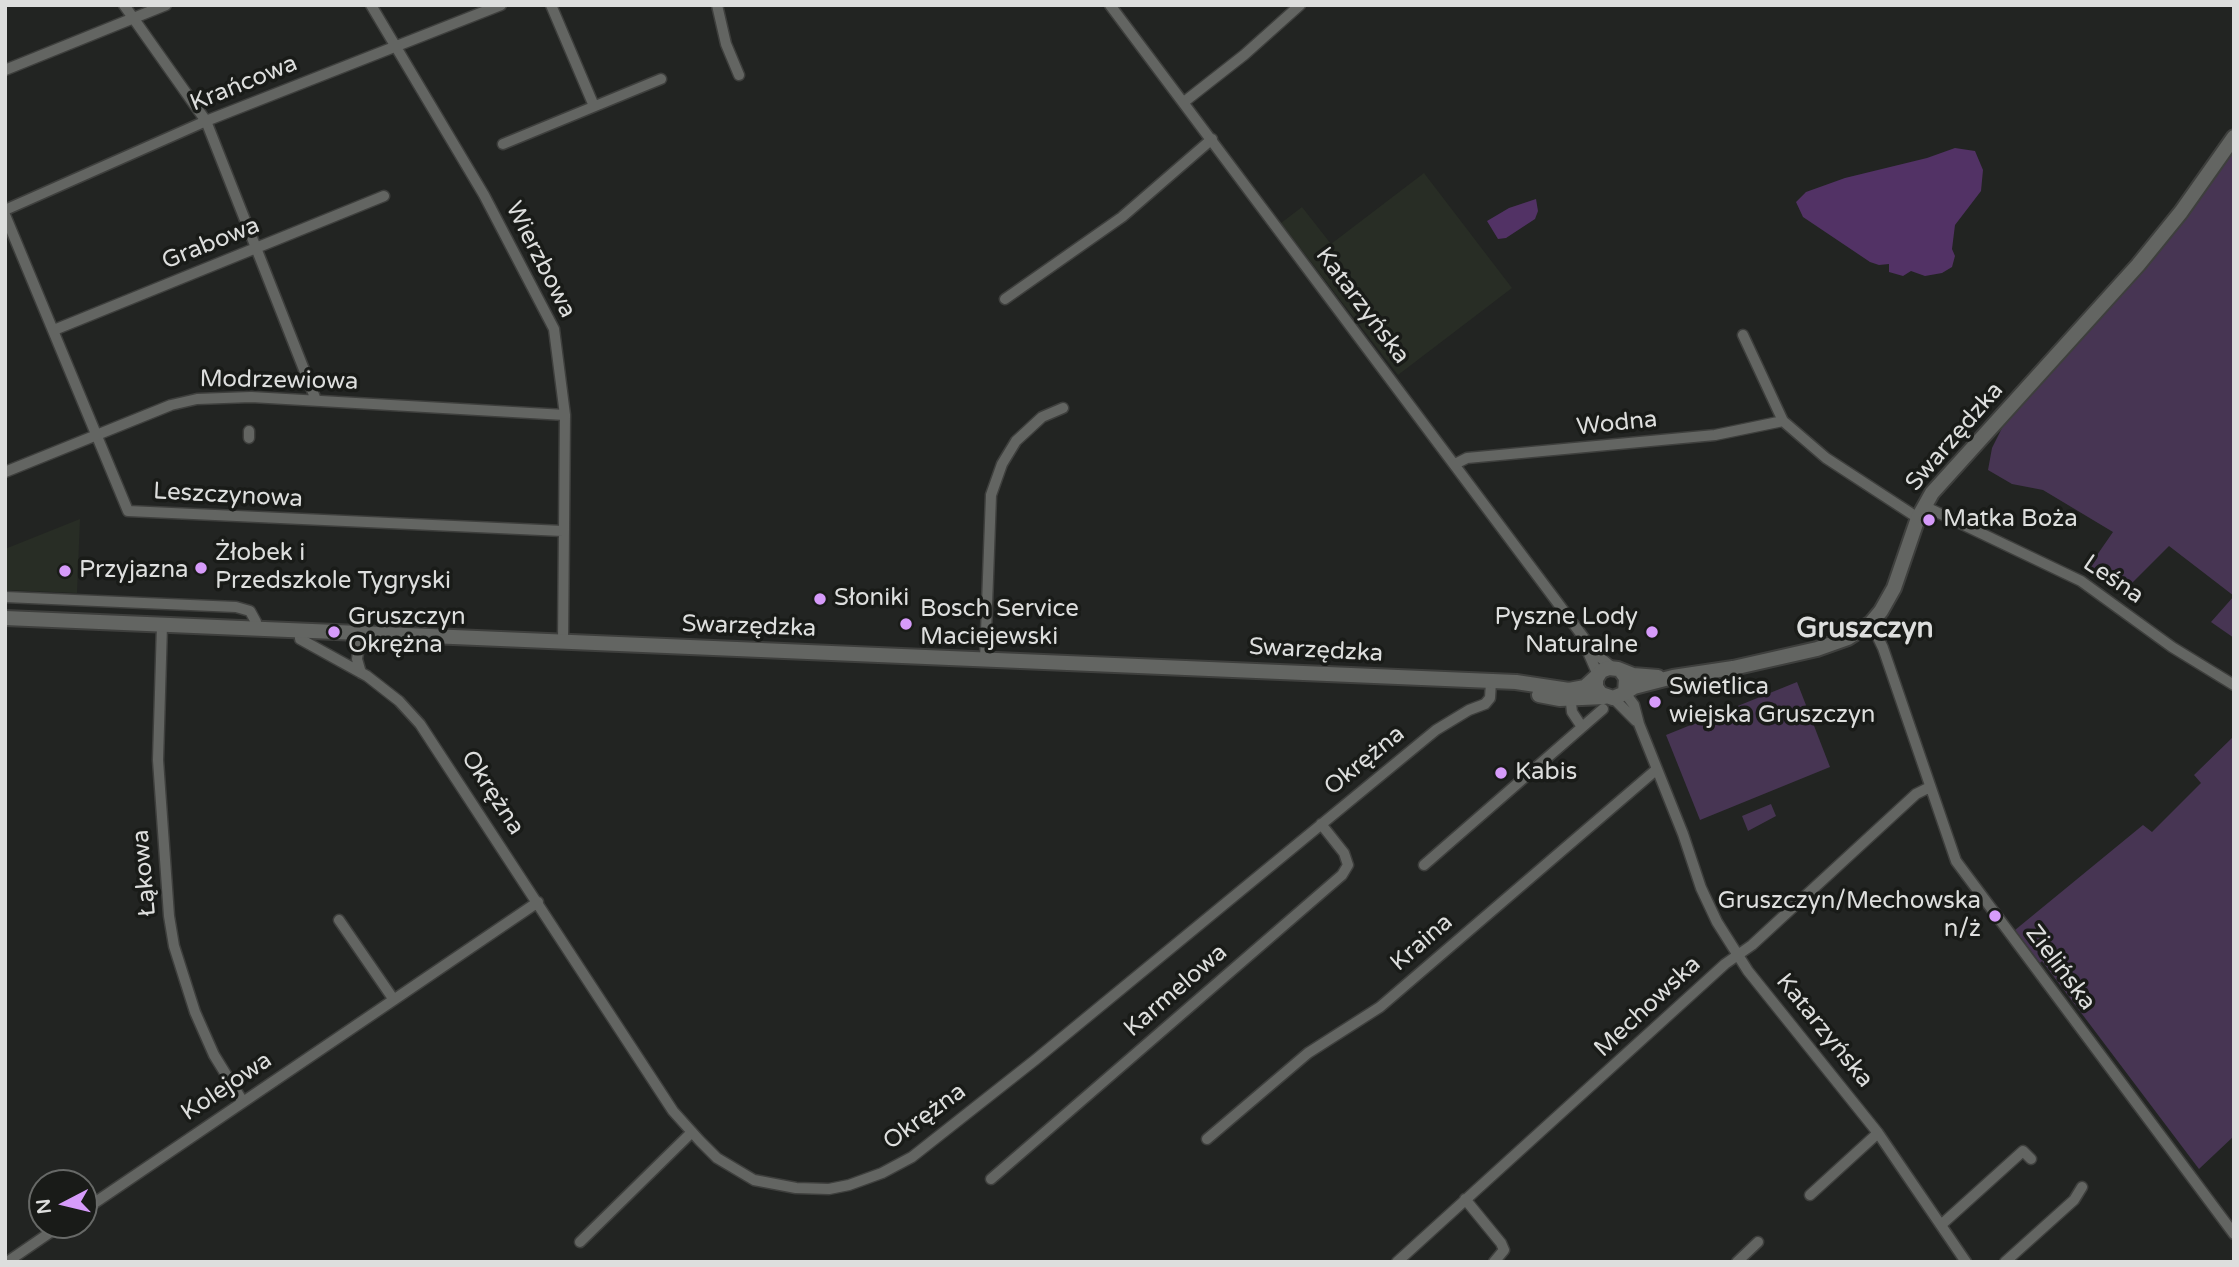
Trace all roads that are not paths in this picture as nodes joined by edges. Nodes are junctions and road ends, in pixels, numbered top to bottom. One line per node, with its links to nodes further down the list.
1 (124, 5): 9 (street)
2 (166, 5): 9 (street)
3 (371, 5): 10 (street, Wierzbowa)
4 (501, 5): 10 (street, Krańcowa)
5 (551, 5): 15 (street)
6 (717, 5): 12 (street)
7 (1110, 5): 14 (street, Katarzyńska)
8 (1295, 7): 14 (street)
9 (133, 19): 11 (street); 16 (street)
10 (396, 48): 16 (street, Krańcowa); 29 (street, Wierzbowa)
11 (5, 70)
12 (739, 75)
13 (661, 79): 15 (street)
14 (1184, 102): 18 (street, Katarzyńska)
15 (594, 106): 19 (street)
16 (206, 121): 21 (street, Krańcowa); 23 (street)
17 (2234, 137): 34 (street, Swarzędzka)
18 (1212, 139): 24 (street); 32 (street, Katarzyńska)
19 (503, 144)
20 (384, 196): 23 (street, Grabowa)
21 (5, 210)
22 (5, 215): 25 (street, Leszczynowa)
23 (256, 248): 25 (street, Grabowa); 27 (street)
24 (1005, 299)
25 (54, 330): 31 (street, Leszczynowa)
26 (1743, 335): 30 (street)
27 (316, 400): 29 (street, Modrzewiowa); 31 (street, Modrzewiowa)
28 (1063, 408): 47 (street)
29 (565, 415): 35 (street, Wierzbowa)
30 (1783, 421): 32 (street, Wodna); 34 (street, Leśna)
31 (96, 435): 33 (street, Modrzewiowa); 35 (street, Leszczynowa)
32 (1455, 464): 44 (street, Katarzyńska)
33 (5, 472)
34 (1921, 512): 39 (street, Swarzędzka); 53 (street, Leśna)
35 (563, 531): 46 (street, Wierzbowa)
36 (5, 597): 37 (street)
37 (211, 606): 41 (street); 42 (street)
38 (5, 618): 40 (street, Swarzędzka)
39 (1871, 623): 51 (street, Swarzędzka); 58 (street, Zielińska)
40 (162, 625): 41 (street, Swarzędzka); 65 (street, Łąkowa)
41 (210, 627): 42 (street, Swarzędzka)
42 (256, 629): 43 (street, Swarzędzka)
43 (300, 631): 45 (street, Swarzędzka); 49 (street, Okrężna)
44 (1581, 632): 48 (street, Katarzyńska); 50 (street, Katarzyńska)
45 (361, 634): 46 (street, Swarzędzka); 49 (street)
46 (563, 642): 47 (street, Swarzędzka)
47 (985, 660): 52 (street, Swarzędzka)
48 (1617, 669): 50 (street); 51 (street, Swarzędzka); 55 (street)
49 (361, 673): 61 (street, Okrężna)
50 (1598, 675): 54 (street); 55 (street)
51 (1673, 677): 55 (street, Swarzędzka)
52 (1491, 682): 54 (street, Swarzędzka); 59 (street, Okrężna)
53 (2234, 685)
54 (1570, 695): 55 (street, Swarzędzka); 56 (street)
55 (1611, 699): 56 (street); 57 (street, Katarzyńska)
56 (1582, 727): 60 (street)
57 (1657, 769): 63 (street, Katarzyńska); 68 (street, Kraina)
58 (1930, 787): 63 (street, Mechowska); 76 (street, Zielińska)
59 (1321, 824): 66 (street, Okrężna); 70 (street, Karmelowa)
60 (1424, 865)
61 (538, 902): 64 (street, Kolejowa); 66 (street, Okrężna)
62 (339, 920): 64 (street)
63 (1737, 955): 67 (street, Katarzyńska); 73 (street, Mechowska)
64 (394, 1000): 65 (street, Kolejowa)
65 (243, 1102): 74 (street, Kolejowa)
66 (692, 1132): 78 (street)
67 (1878, 1133): 72 (street); 75 (street, Katarzyńska)
68 (1207, 1139)
69 (2031, 1159): 75 (street)
70 (991, 1179)
71 (2082, 1187): 85 (street)
72 (1810, 1195)
73 (1465, 1199): 81 (street, Mechowska); 82 (street)
74 (98, 1200)
75 (1941, 1225): 84 (street, Katarzyńska)
76 (2234, 1234)
77 (39, 1239): 80 (street)
78 (580, 1242)
79 (1758, 1242): 83 (street)
80 (9, 1258)
81 (1397, 1262)
82 (1494, 1262)
83 (1737, 1262)
84 (1966, 1262)
85 (2005, 1262)

